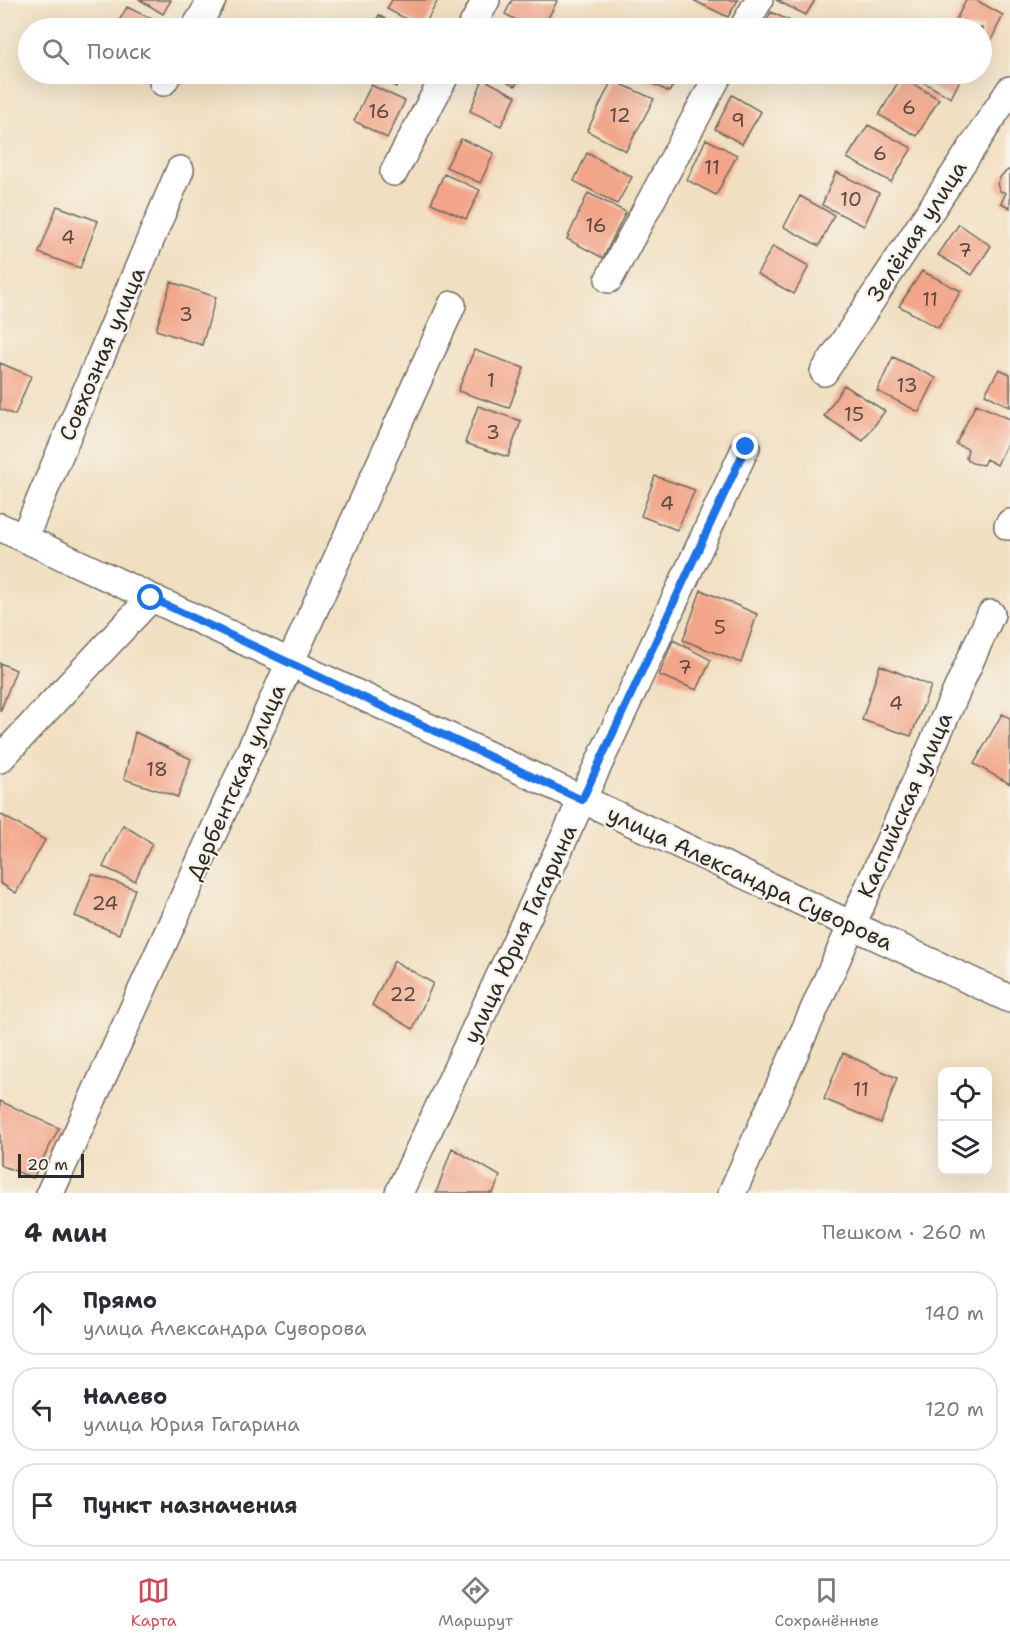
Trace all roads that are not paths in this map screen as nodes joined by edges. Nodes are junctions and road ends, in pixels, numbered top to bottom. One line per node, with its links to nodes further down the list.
1 (212, 0): 4 (street)
2 (486, 0): 5 (street)
3 (759, 0): 6 (street)
4 (201, 18)
5 (476, 18)
6 (749, 18)
7 (441, 84): 11 (street)
8 (714, 84): 12 (street)
9 (1010, 90): 14 (street, Зелёная улица)
10 (180, 170): 16 (street, Совхозная улица)
11 (394, 172)
12 (609, 279)
13 (452, 305): 19 (street, Дербентская улица)
14 (824, 372)
15 (746, 447): 21 (street, улица Юрия Гагарина)
16 (12, 533): 17 (street, улица Александра Суворова)
17 (151, 598): 19 (street, улица Александра Суворова); 20 (street)
18 (991, 614): 22 (street, Каспийская улица)
19 (290, 663): 21 (street, улица Александра Суворова); 24 (street, Дербентская улица)
20 (0, 759)
21 (582, 800): 22 (street, улица Александра Суворова); 25 (street, улица Юрия Гагарина)
22 (851, 925): 23 (street, улица Александра Суворова); 26 (street, Каспийская улица)
23 (1010, 999)
24 (50, 1193)
25 (399, 1193)
26 (732, 1193)

